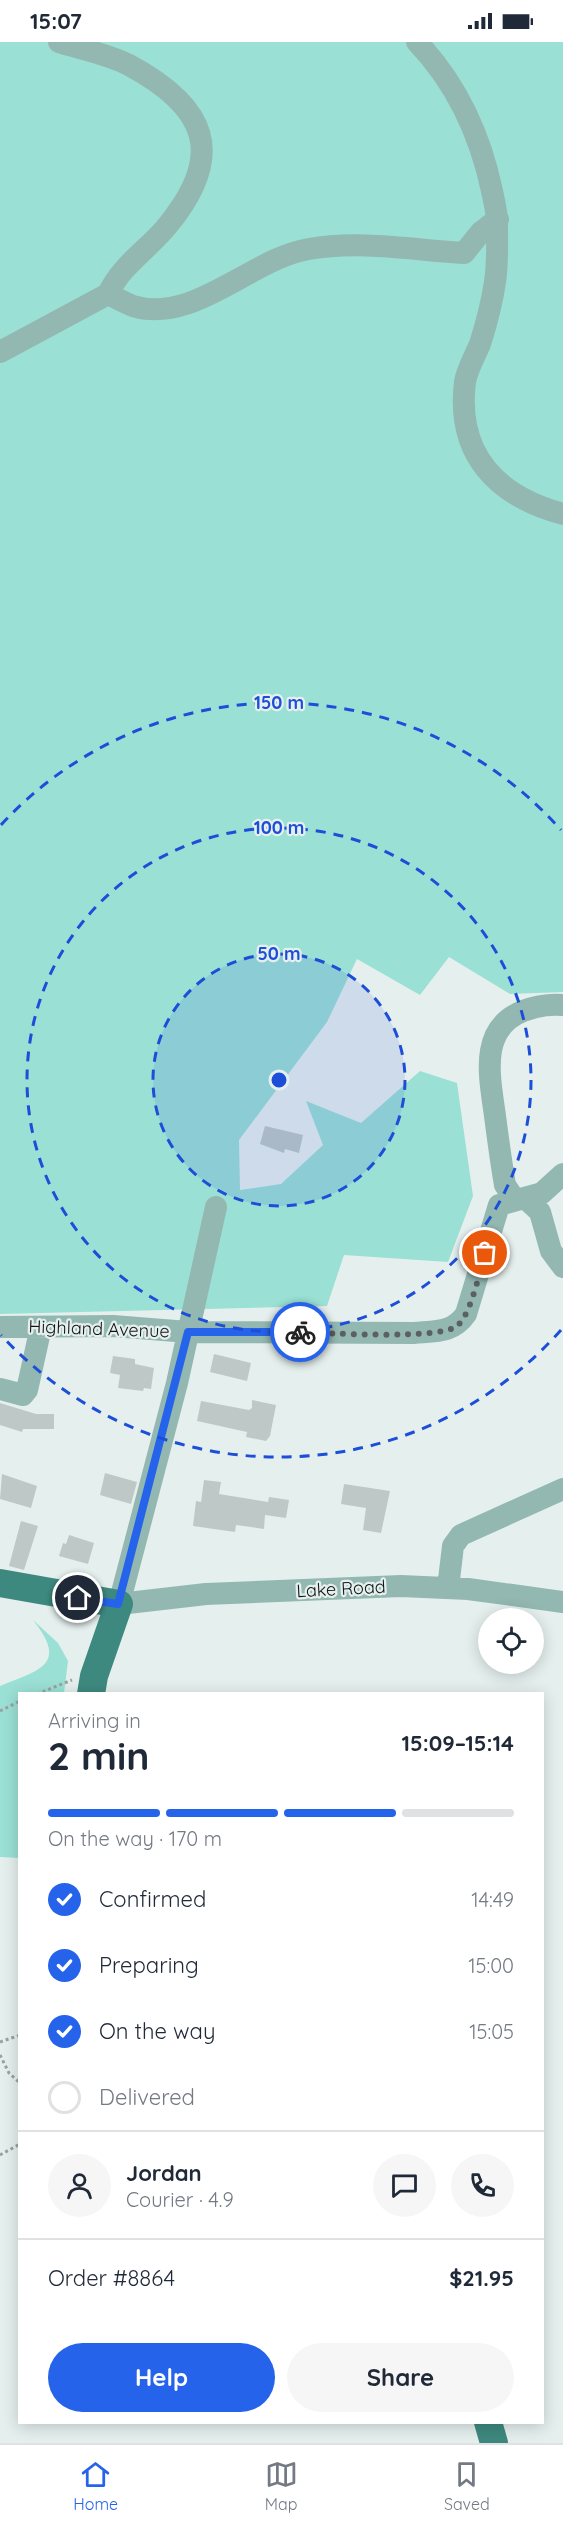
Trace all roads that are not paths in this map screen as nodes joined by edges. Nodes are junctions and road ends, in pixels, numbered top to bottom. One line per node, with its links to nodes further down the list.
1 (59, 42): 4 (street)
2 (417, 42): 3 (street)
3 (498, 219): 4 (street); 6 (street)
4 (108, 294): 5 (street)
5 (0, 352)
6 (563, 514)
7 (563, 1005): 9 (street)
8 (563, 1174): 9 (street)
9 (520, 1199): 11 (street); 14 (street, Highland Avenue)
10 (216, 1207): 14 (street)
11 (563, 1267)
12 (0, 1327): 13 (street, Highland Avenue)
13 (41, 1327): 14 (street, Highland Avenue); 15 (street)
14 (188, 1332): 20 (street)
15 (0, 1389)
16 (563, 1489): 18 (street)
17 (0, 1583): 20 (main road)
18 (448, 1588): 19 (street, Lake Road); 20 (street, Lake Road)
19 (563, 1602)
20 (118, 1604): 21 (main road)
21 (93, 1685)
22 (489, 2424): 23 (main road)
23 (494, 2443)

